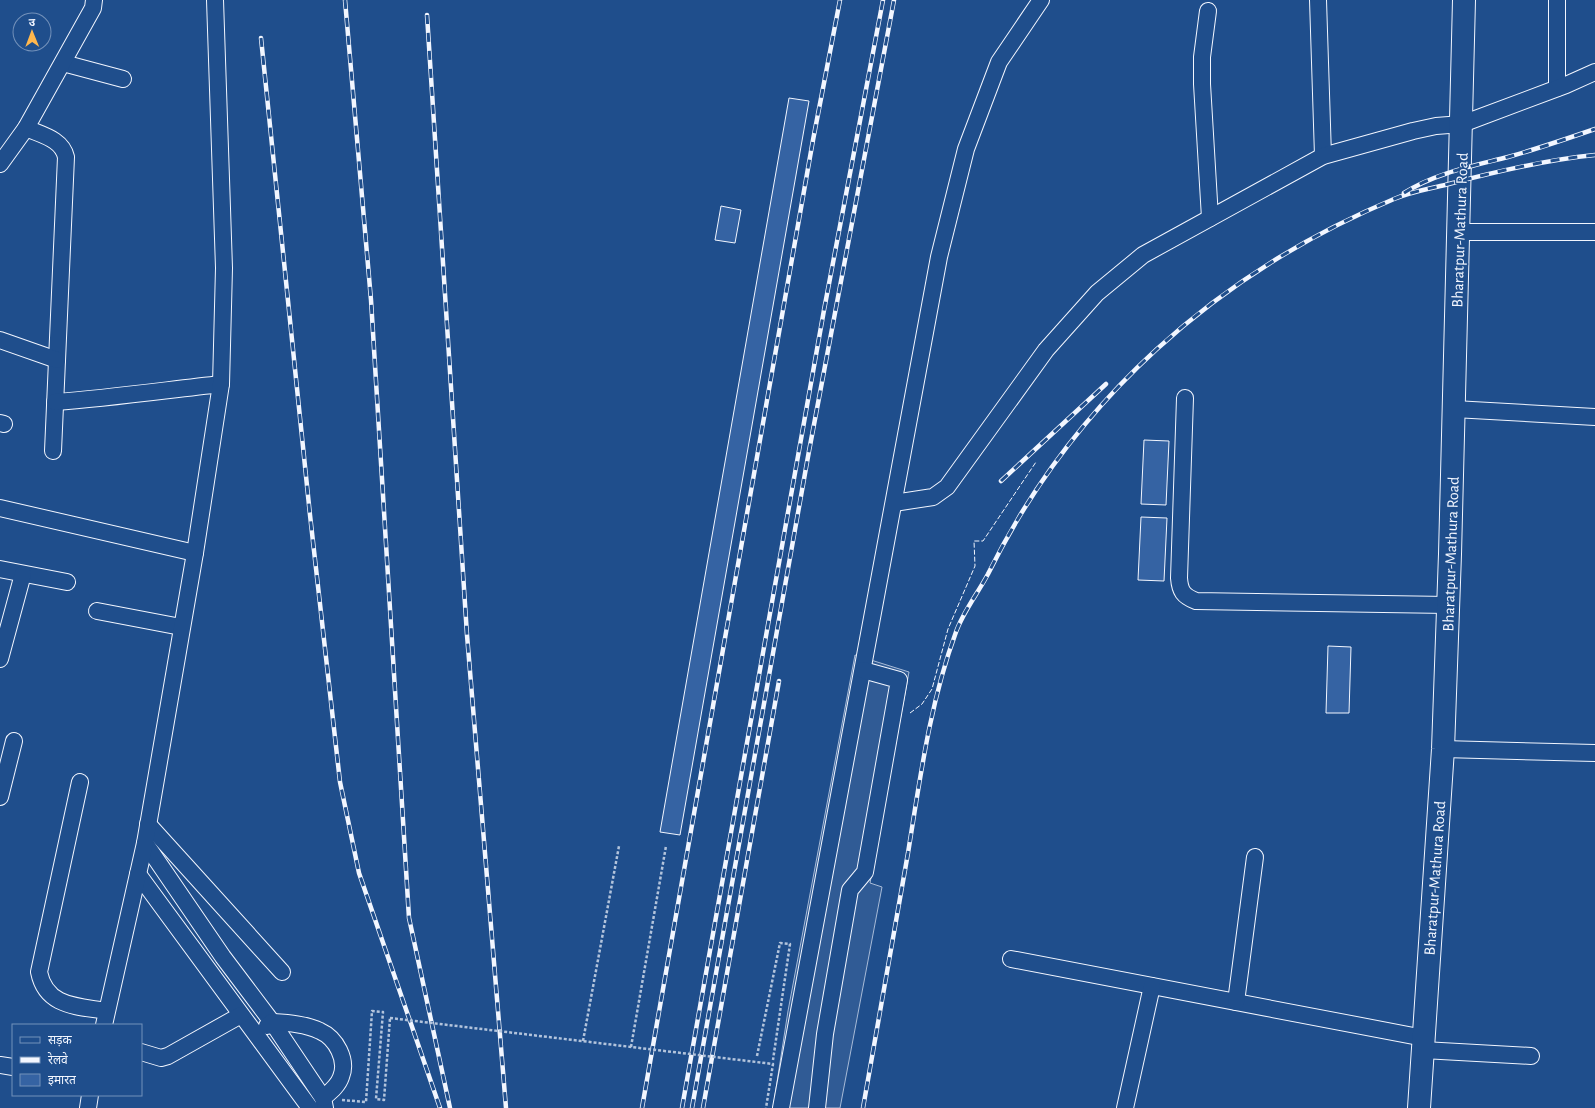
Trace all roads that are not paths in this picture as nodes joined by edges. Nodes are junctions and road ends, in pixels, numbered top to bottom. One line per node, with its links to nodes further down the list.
1 (94, 0): 8 (street)
2 (216, 0): 21 (street)
3 (1041, 0): 27 (street)
4 (1318, 0): 15 (street)
5 (1464, 0): 12 (highway, Bharatpur-Mathura Road)
6 (1557, 0): 11 (street)
7 (1208, 11): 16 (street)
8 (63, 62): 10 (street); 13 (street)
9 (1595, 72): 11 (street)
10 (123, 79)
11 (1557, 88): 12 (street)
12 (1462, 124): 15 (street); 17 (highway, Bharatpur-Mathura Road)
13 (26, 128): 14 (street); 20 (street)
14 (2, 155)
15 (1323, 156): 16 (street)
16 (1210, 218): 27 (street)
17 (1459, 232): 18 (street); 24 (highway, Bharatpur-Mathura Road)
18 (1595, 232)
19 (0, 340): 20 (street)
20 (57, 360): 23 (street)
21 (222, 384): 23 (street); 29 (street)
22 (1185, 398): 33 (street)
23 (55, 402): 26 (street)
24 (1454, 409): 25 (street); 33 (highway, Bharatpur-Mathura Road)
25 (1595, 417)
26 (53, 451)
27 (894, 503): 37 (street)
28 (0, 508): 29 (street)
29 (195, 553): 35 (street)
30 (0, 569): 31 (street)
31 (23, 574): 32 (street); 36 (street)
32 (67, 582)
33 (1448, 605): 40 (highway, Bharatpur-Mathura Road)
34 (97, 611): 35 (street)
35 (181, 628): 43 (street)
36 (0, 660)
37 (863, 670): 64 (street); 65 (street)
38 (14, 741): 42 (street)
39 (1595, 748): 40 (street)
40 (1443, 749): 55 (highway, Bharatpur-Mathura Road)
41 (80, 782): 52 (street)
42 (0, 797)
43 (148, 824): 44 (street); 48 (street)
44 (145, 844): 46 (street); 53 (street)
45 (1255, 857): 50 (street)
46 (138, 874): 51 (street); 52 (street)
47 (1012, 959): 49 (street)
48 (282, 972)
49 (1152, 986): 50 (street); 66 (street)
50 (1236, 1002): 55 (street)
51 (241, 1014): 54 (street); 56 (street)
52 (105, 1018)
53 (272, 1022): 54 (street); 61 (street); 61 (street)
54 (255, 1033): 63 (street)
55 (1423, 1044): 57 (street); 67 (highway, Bharatpur-Mathura Road)
56 (142, 1052)
57 (1531, 1056)
58 (0, 1065): 59 (street)
59 (12, 1067)
60 (90, 1096): 62 (street)
61 (324, 1103)
62 (88, 1108)
63 (310, 1108)
64 (781, 1108)
65 (817, 1108)
66 (1125, 1108)
67 (1419, 1108)

